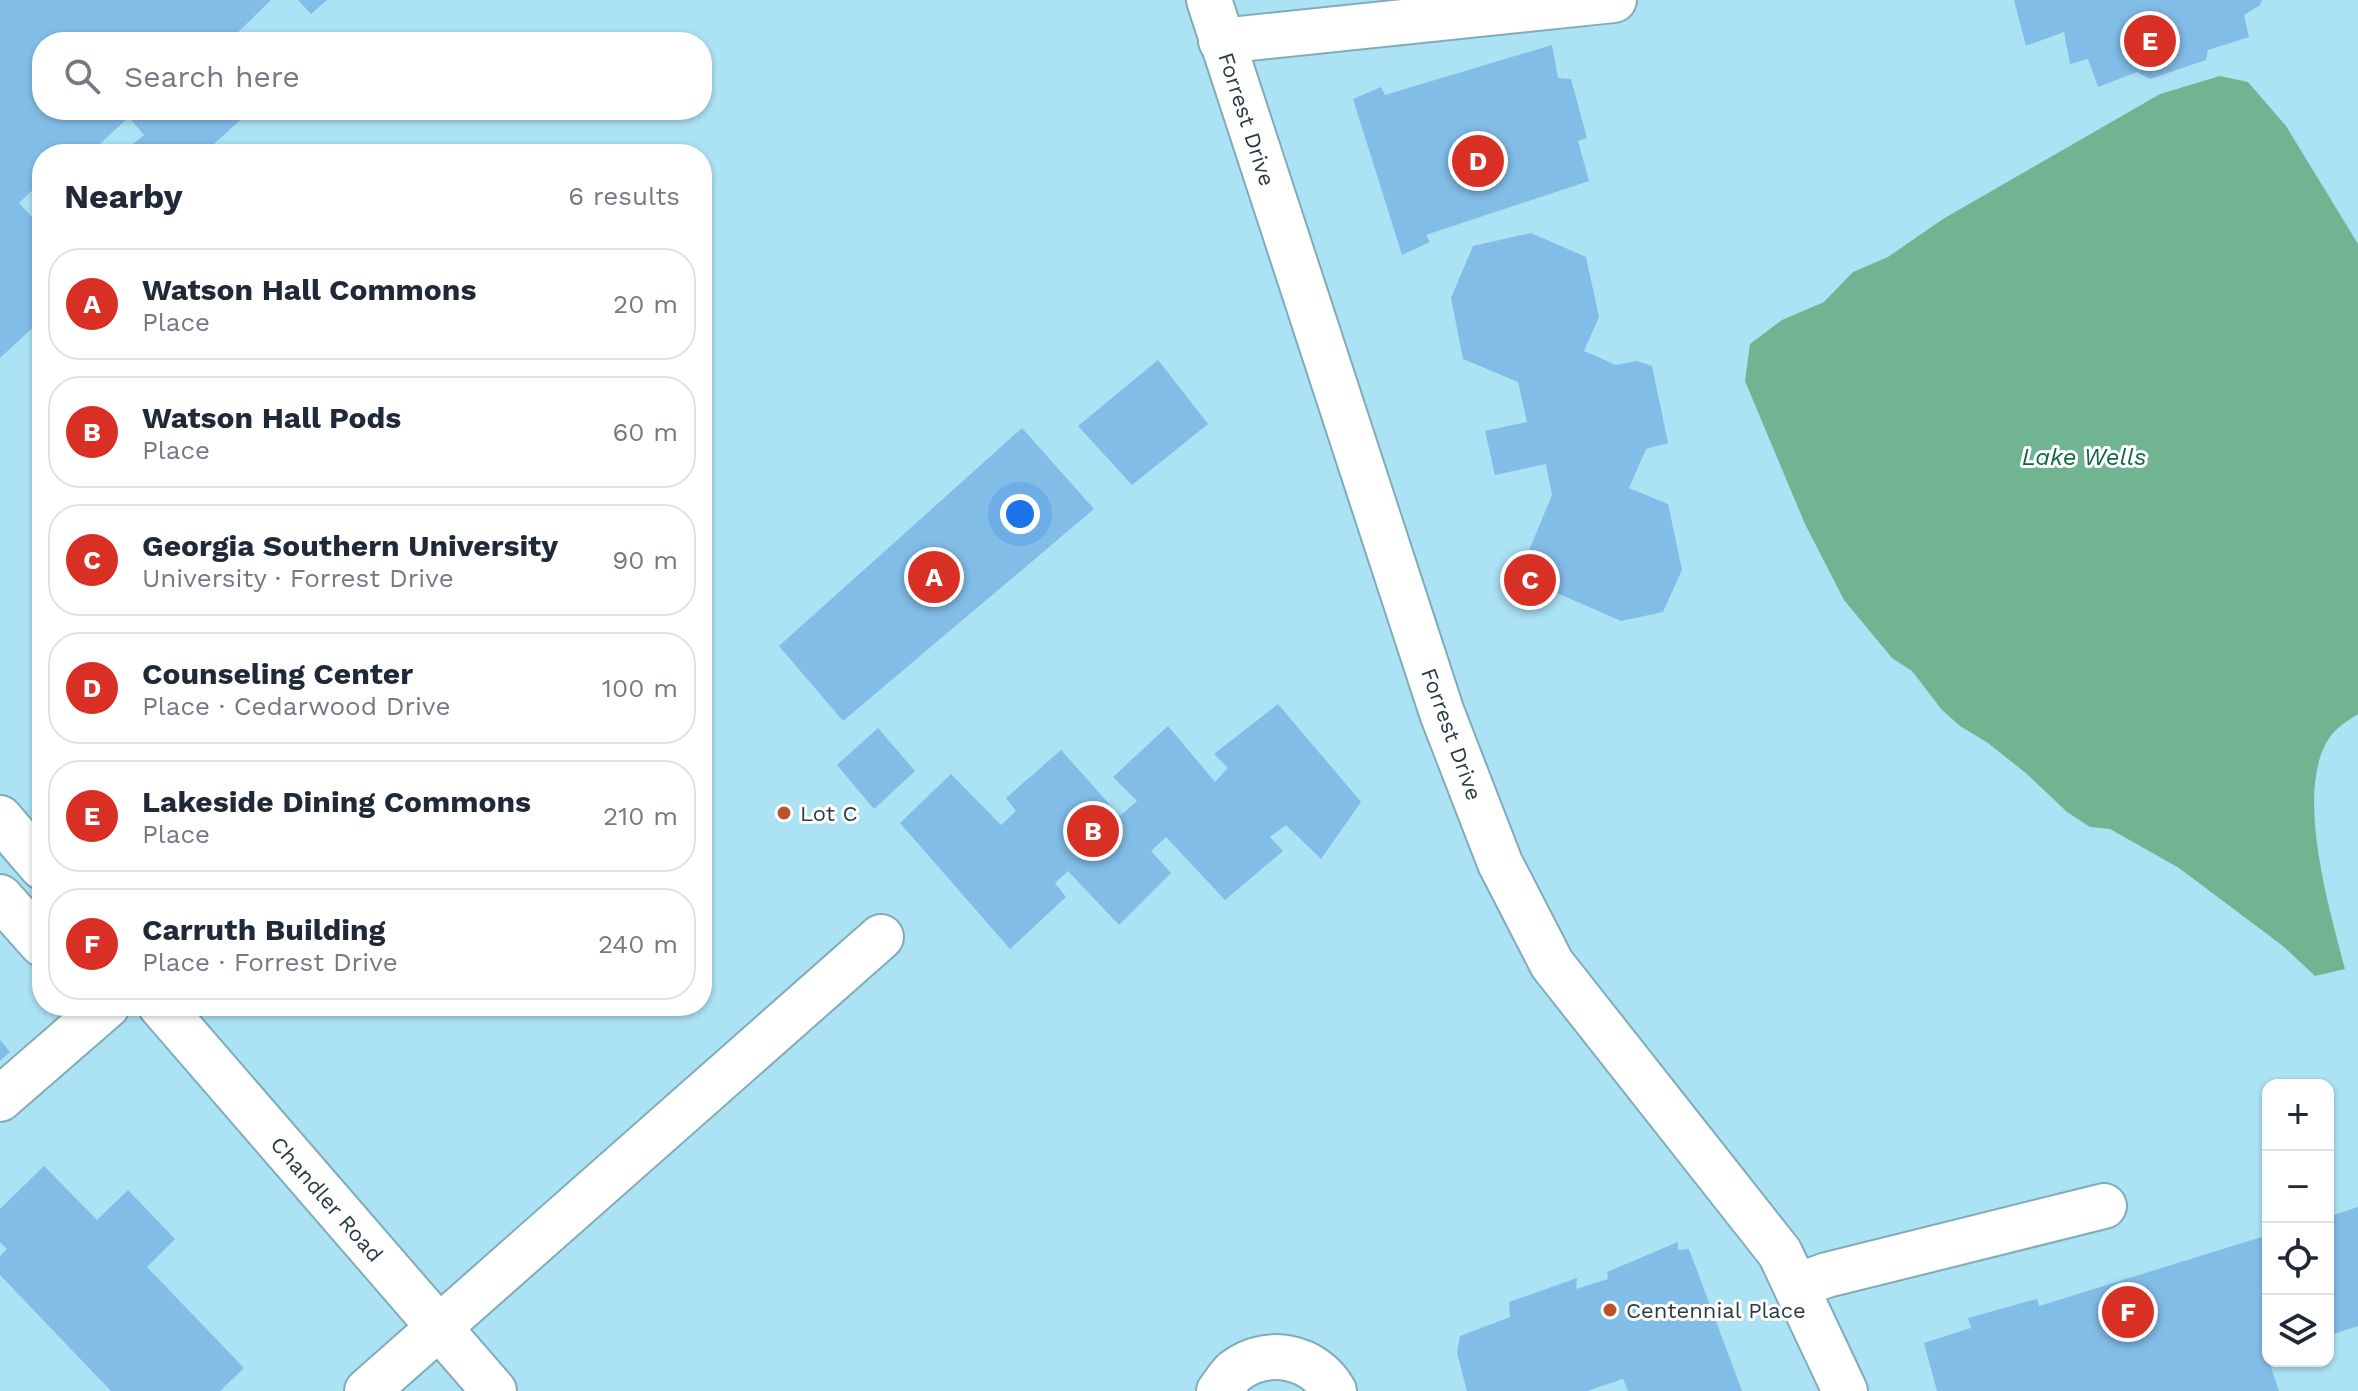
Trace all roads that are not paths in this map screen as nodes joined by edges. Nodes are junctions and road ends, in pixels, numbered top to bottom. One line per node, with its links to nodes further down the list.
1 (1209, 0): 3 (street, Forrest Drive)
2 (1614, 0): 3 (street)
3 (1221, 41): 13 (street, Forrest Drive)
4 (0, 818): 5 (street)
5 (32, 855)
6 (0, 897): 7 (street)
7 (32, 933)
8 (881, 937): 14 (street)
9 (92, 1016): 11 (street)
10 (170, 1016): 14 (street, Chandler Road)
11 (0, 1099)
12 (2104, 1206): 13 (street)
13 (1796, 1286): 19 (street, Forrest Drive)
14 (438, 1329): 15 (street); 16 (street, Chandler Road)
15 (367, 1391)
16 (494, 1391)
17 (1219, 1391): 18 (street)
18 (1334, 1391)
19 (1845, 1391)

